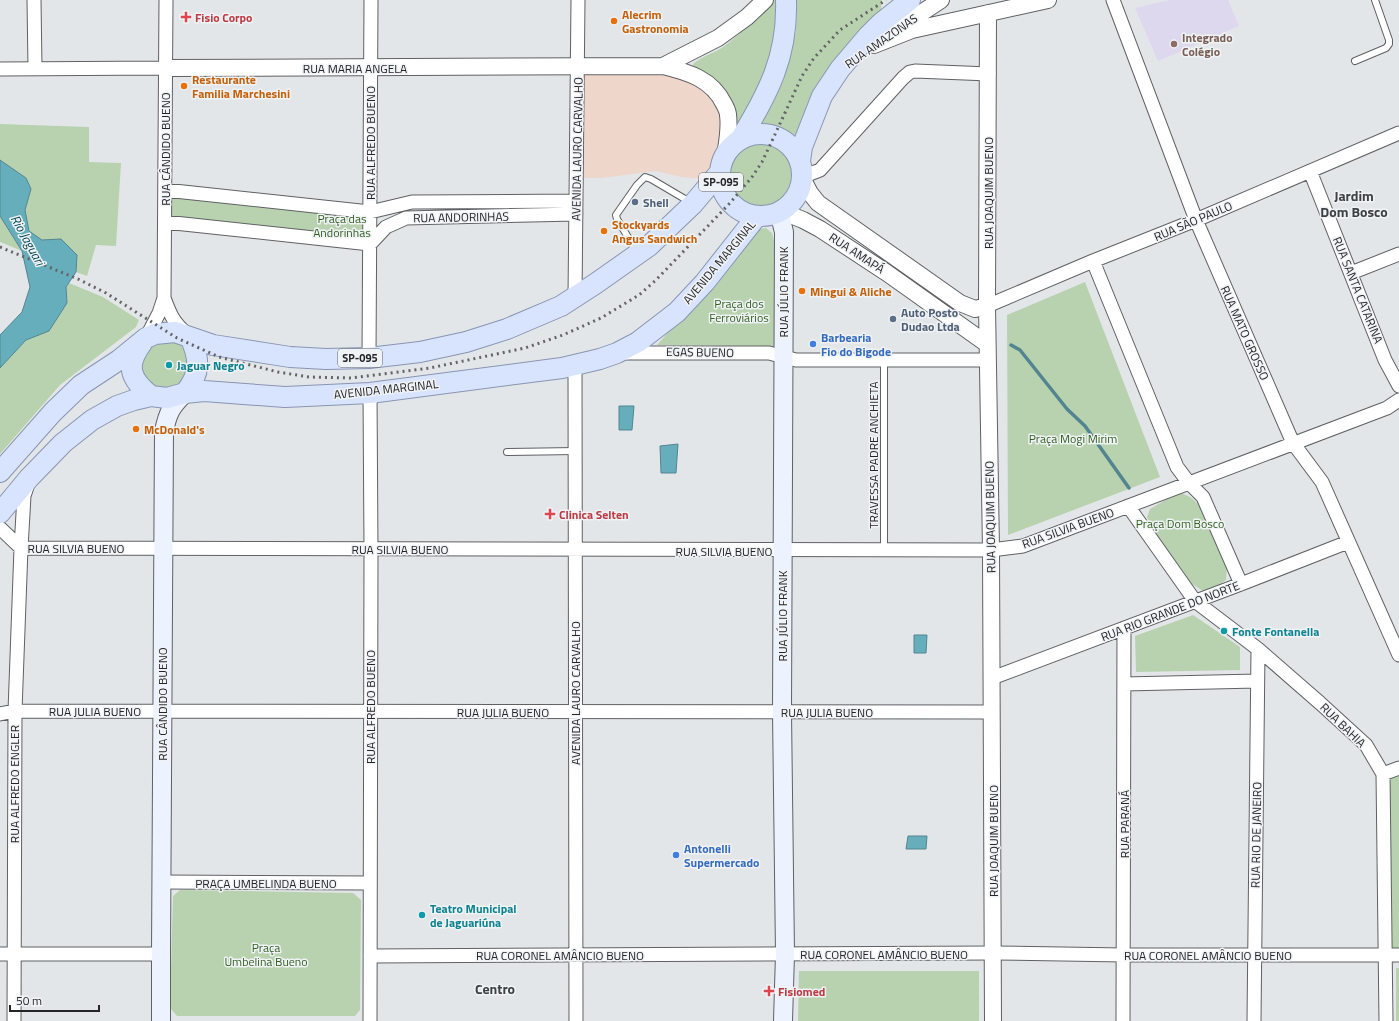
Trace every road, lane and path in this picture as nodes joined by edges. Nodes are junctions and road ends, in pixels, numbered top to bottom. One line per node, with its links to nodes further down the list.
1 (34, 0): 19 (street)
2 (166, 0): 20 (street, RUA CÂNDIDO BUENO)
3 (371, 0): 21 (street, RUA ALFREDO BUENO)
4 (578, 0): 18 (street, AVENIDA LAURO CARVALHO)
5 (765, 0): 17 (street, RUA MARIA ANGELA)
6 (786, 0): 26 (main road, SP-095)
7 (887, 0): 14 (main road)
8 (910, 0): 14 (main road)
9 (941, 0): 15 (street, RUA AMAZONAS)
10 (1048, 0): 13 (street)
11 (1114, 0): 36 (street, RUA MATO GROSSO)
12 (1375, 0): 16 (lane)
13 (988, 13): 15 (street); 24 (street, RUA JOAQUIM BUENO)
14 (881, 23): 23 (main road)
15 (874, 45): 23 (street, RUA AMAZONAS)
16 (1355, 61)
17 (663, 66): 18 (street, RUA MARIA ANGELA); 27 (street, RUA MARIA ANGELA)
18 (578, 67): 21 (street, RUA MARIA ANGELA); 32 (street, AVENIDA LAURO CARVALHO)
19 (35, 68): 20 (street, RUA MARIA ANGELA); 22 (street, RUA MARIA ANGELA)
20 (166, 68): 21 (street, RUA MARIA ANGELA); 30 (street, RUA CÂNDIDO BUENO)
21 (371, 68): 33 (street, RUA ALFREDO BUENO)
22 (0, 69)
23 (840, 69): 29 (main road)
24 (988, 74): 29 (street); 45 (street, RUA JOAQUIM BUENO)
25 (1399, 133): 28 (street, RUA SÃO PAULO)
26 (740, 140): 27 (main road, SP-095); 29 (main road, SP-095)
27 (723, 164): 31 (main road, SP-095); 35 (main road, SP-095)
28 (1310, 171): 36 (street, RUA SÃO PAULO); 42 (street, RUA SANTA CATARINA)
29 (801, 172): 34 (main road); 45 (street, RUA AMAPÁ)
30 (165, 190): 33 (street, RUA ANDORINHAS); 37 (street, RUA CÂNDIDO BUENO)
31 (693, 204): 39 (main road, SP-095); 39 (lane)
32 (576, 208): 33 (street, RUA ANDORINHAS); 38 (street, RUA ANDORINHAS); 43 (street, AVENIDA LAURO CARVALHO)
33 (370, 212): 38 (street, RUA ALFREDO BUENO)
34 (780, 212): 35 (main road, SP-095); 48 (street, RUA AMAPÁ); 50 (main road, RUA JÚLIO FRANK)
35 (757, 216): 49 (main road, AVENIDA MARGINAL)
36 (1196, 220): 41 (street, RUA SÃO PAULO); 60 (street, RUA MATO GROSSO)
37 (165, 222): 38 (street); 44 (street, RUA CÂNDIDO BUENO)
38 (370, 244): 51 (street, RUA ALFREDO BUENO)
39 (638, 253): 43 (main road, SP-095)
40 (1399, 254): 42 (street)
41 (1093, 261): 45 (street, RUA SÃO PAULO); 65 (street)
42 (1351, 273): 54 (street, RUA SANTA CATARINA)
43 (575, 297): 51 (main road, SP-095)
44 (164, 298): 46 (street, RUA CÂNDIDO BUENO); 47 (street, RUA CÂNDIDO BUENO)
45 (987, 306): 48 (street, RUA JOAQUIM BUENO)
46 (190, 337): 47 (main road, SP-095); 51 (main road, SP-095); 55 (main road)
47 (146, 338): 57 (main road); 63 (main road, SP-095)
48 (987, 352): 52 (street, EGAS BUENO); 75 (street, RUA JOAQUIM BUENO)
49 (617, 353): 50 (street, EGAS BUENO); 53 (main road, AVENIDA MARGINAL)
50 (783, 357): 52 (street, EGAS BUENO); 76 (main road, RUA JÚLIO FRANK)
51 (369, 358)
52 (884, 360): 74 (lane, TRAVESSA PADRE ANCHIETA)
53 (575, 366): 56 (main road, AVENIDA MARGINAL); 61 (street, AVENIDA LAURO CARVALHO)
54 (1399, 386)
55 (185, 393): 56 (main road, AVENIDA MARGINAL); 57 (main road, AVENIDA MARGINAL); 59 (main road, RUA CÂNDIDO BUENO)
56 (370, 393): 72 (street, RUA ALFREDO BUENO)
57 (151, 396): 59 (main road); 64 (main road, AVENIDA MARGINAL)
58 (1399, 400): 60 (street, RUA SILVIA BUENO)
59 (164, 431): 71 (main road, RUA CÂNDIDO BUENO)
60 (1293, 444): 65 (street, RUA SILVIA BUENO); 69 (street, RUA MATO GROSSO)
61 (576, 451): 62 (lane); 73 (street, AVENIDA LAURO CARVALHO)
62 (507, 452)
63 (0, 472)
64 (29, 478): 67 (main road, AVENIDA MARGINAL); 70 (street, RUA ALFREDO ENGLER)
65 (1189, 483): 66 (street, RUA SILVIA BUENO); 77 (street)
66 (1128, 506): 75 (street, RUA SILVIA BUENO); 78 (street, RUA BAHIA)
67 (0, 513)
68 (0, 528): 70 (street)
69 (1348, 542): 77 (street, RUA RIO GRANDE DO NORTE); 81 (street, RUA MATO GROSSO)
70 (21, 548): 71 (street, RUA SILVIA BUENO); 85 (street, RUA ALFREDO ENGLER)
71 (164, 548): 72 (street, RUA SILVIA BUENO); 86 (main road, RUA CÂNDIDO BUENO)
72 (371, 549): 73 (street, RUA SILVIA BUENO); 87 (street, RUA ALFREDO BUENO)
73 (576, 550): 76 (street, RUA SILVIA BUENO); 88 (street, AVENIDA LAURO CARVALHO)
74 (884, 550): 75 (street, RUA SILVIA BUENO); 76 (street, RUA SILVIA BUENO)
75 (991, 550): 82 (street, RUA JOAQUIM BUENO)
76 (782, 551): 89 (main road, RUA JÚLIO FRANK)
77 (1241, 584): 78 (street, RUA RIO GRANDE DO NORTE)
78 (1195, 602): 79 (street, RUA RIO GRANDE DO NORTE); 80 (street, RUA BAHIA)
79 (1124, 628): 82 (street, RUA RIO GRANDE DO NORTE); 84 (street, RUA PARANÁ)
80 (1258, 649): 83 (street, RUA RIO DE JANEIRO); 93 (street, RUA BAHIA)
81 (1398, 651)
82 (992, 678): 90 (street, RUA JOAQUIM BUENO)
83 (1257, 681): 84 (street); 101 (street, RUA RIO DE JANEIRO)
84 (1124, 684): 106 (street, RUA PARANÁ)
85 (15, 711): 86 (street, RUA JULIA BUENO); 91 (street, RUA JULIA BUENO); 98 (street, RUA ALFREDO ENGLER)
86 (162, 711): 87 (street, RUA JULIA BUENO); 94 (main road, RUA CÂNDIDO BUENO)
87 (370, 712): 88 (street, RUA JULIA BUENO); 95 (street, RUA ALFREDO BUENO)
88 (575, 712): 89 (street, RUA JULIA BUENO); 105 (street, AVENIDA LAURO CARVALHO)
89 (782, 712): 90 (street, RUA JULIA BUENO); 100 (main road, RUA JÚLIO FRANK)
90 (992, 712): 96 (street, RUA JOAQUIM BUENO)
91 (0, 714)
92 (1399, 768): 93 (street)
93 (1383, 774): 102 (street)
94 (161, 882): 95 (street, PRAÇA UMBELINDA BUENO); 99 (main road, RUA CÂNDIDO BUENO)
95 (370, 884): 104 (street, RUA ALFREDO BUENO)
96 (994, 953): 100 (street, RUA CORONEL AMÂNCIO BUENO); 106 (street, RUA CORONEL AMÂNCIO BUENO); 112 (street, RUA JOAQUIM BUENO)
97 (0, 954): 98 (street)
98 (14, 954): 99 (street); 107 (street, RUA ALFREDO ENGLER)
99 (161, 954): 108 (main road, RUA CÂNDIDO BUENO)
100 (785, 954): 105 (street, RUA CORONEL AMÂNCIO BUENO); 111 (main road, RUA JÚLIO FRANK)
101 (1254, 955): 102 (street, RUA CORONEL AMÂNCIO BUENO); 106 (street, RUA CORONEL AMÂNCIO BUENO); 114 (street, RUA RIO DE JANEIRO)
102 (1385, 955): 103 (street, RUA CORONEL AMÂNCIO BUENO); 115 (street)
103 (1399, 955)
104 (370, 956): 105 (street, RUA CORONEL AMÂNCIO BUENO); 109 (street, RUA ALFREDO BUENO)
105 (576, 956): 110 (street, AVENIDA LAURO CARVALHO)
106 (1124, 956): 113 (street, RUA PARANÁ)
107 (14, 1021)
108 (161, 1021)
109 (370, 1021)
110 (576, 1021)
111 (783, 1021)
112 (993, 1021)
113 (1123, 1021)
114 (1254, 1021)
115 (1386, 1021)

